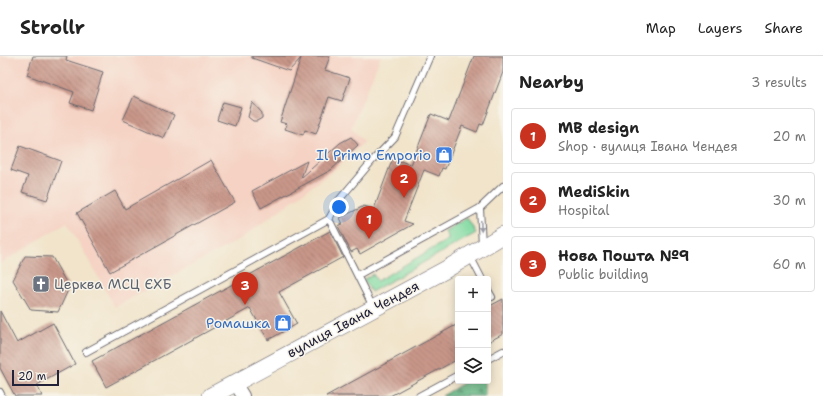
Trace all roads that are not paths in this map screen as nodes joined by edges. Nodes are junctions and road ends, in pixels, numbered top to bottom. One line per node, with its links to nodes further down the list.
1 (430, 56): 4 (lane)
2 (503, 186): 3 (lane)
3 (480, 208): 5 (lane, one-way to 5); 6 (lane)
4 (329, 219): 6 (lane); 10 (lane)
5 (490, 242): 7 (lane); 8 (main road, вулиця Івана Чендея)
6 (358, 276): 8 (lane)
7 (483, 276)
8 (374, 308): 13 (main road, вулиця Івана Чендея)
9 (503, 351): 11 (lane)
10 (86, 352)
11 (491, 357)
12 (455, 377): 17 (lane)
13 (239, 389): 16 (main road, вулиця Івана Чендея)
14 (0, 392): 15 (lane)
15 (2, 396)
16 (211, 396)
17 (419, 396)

